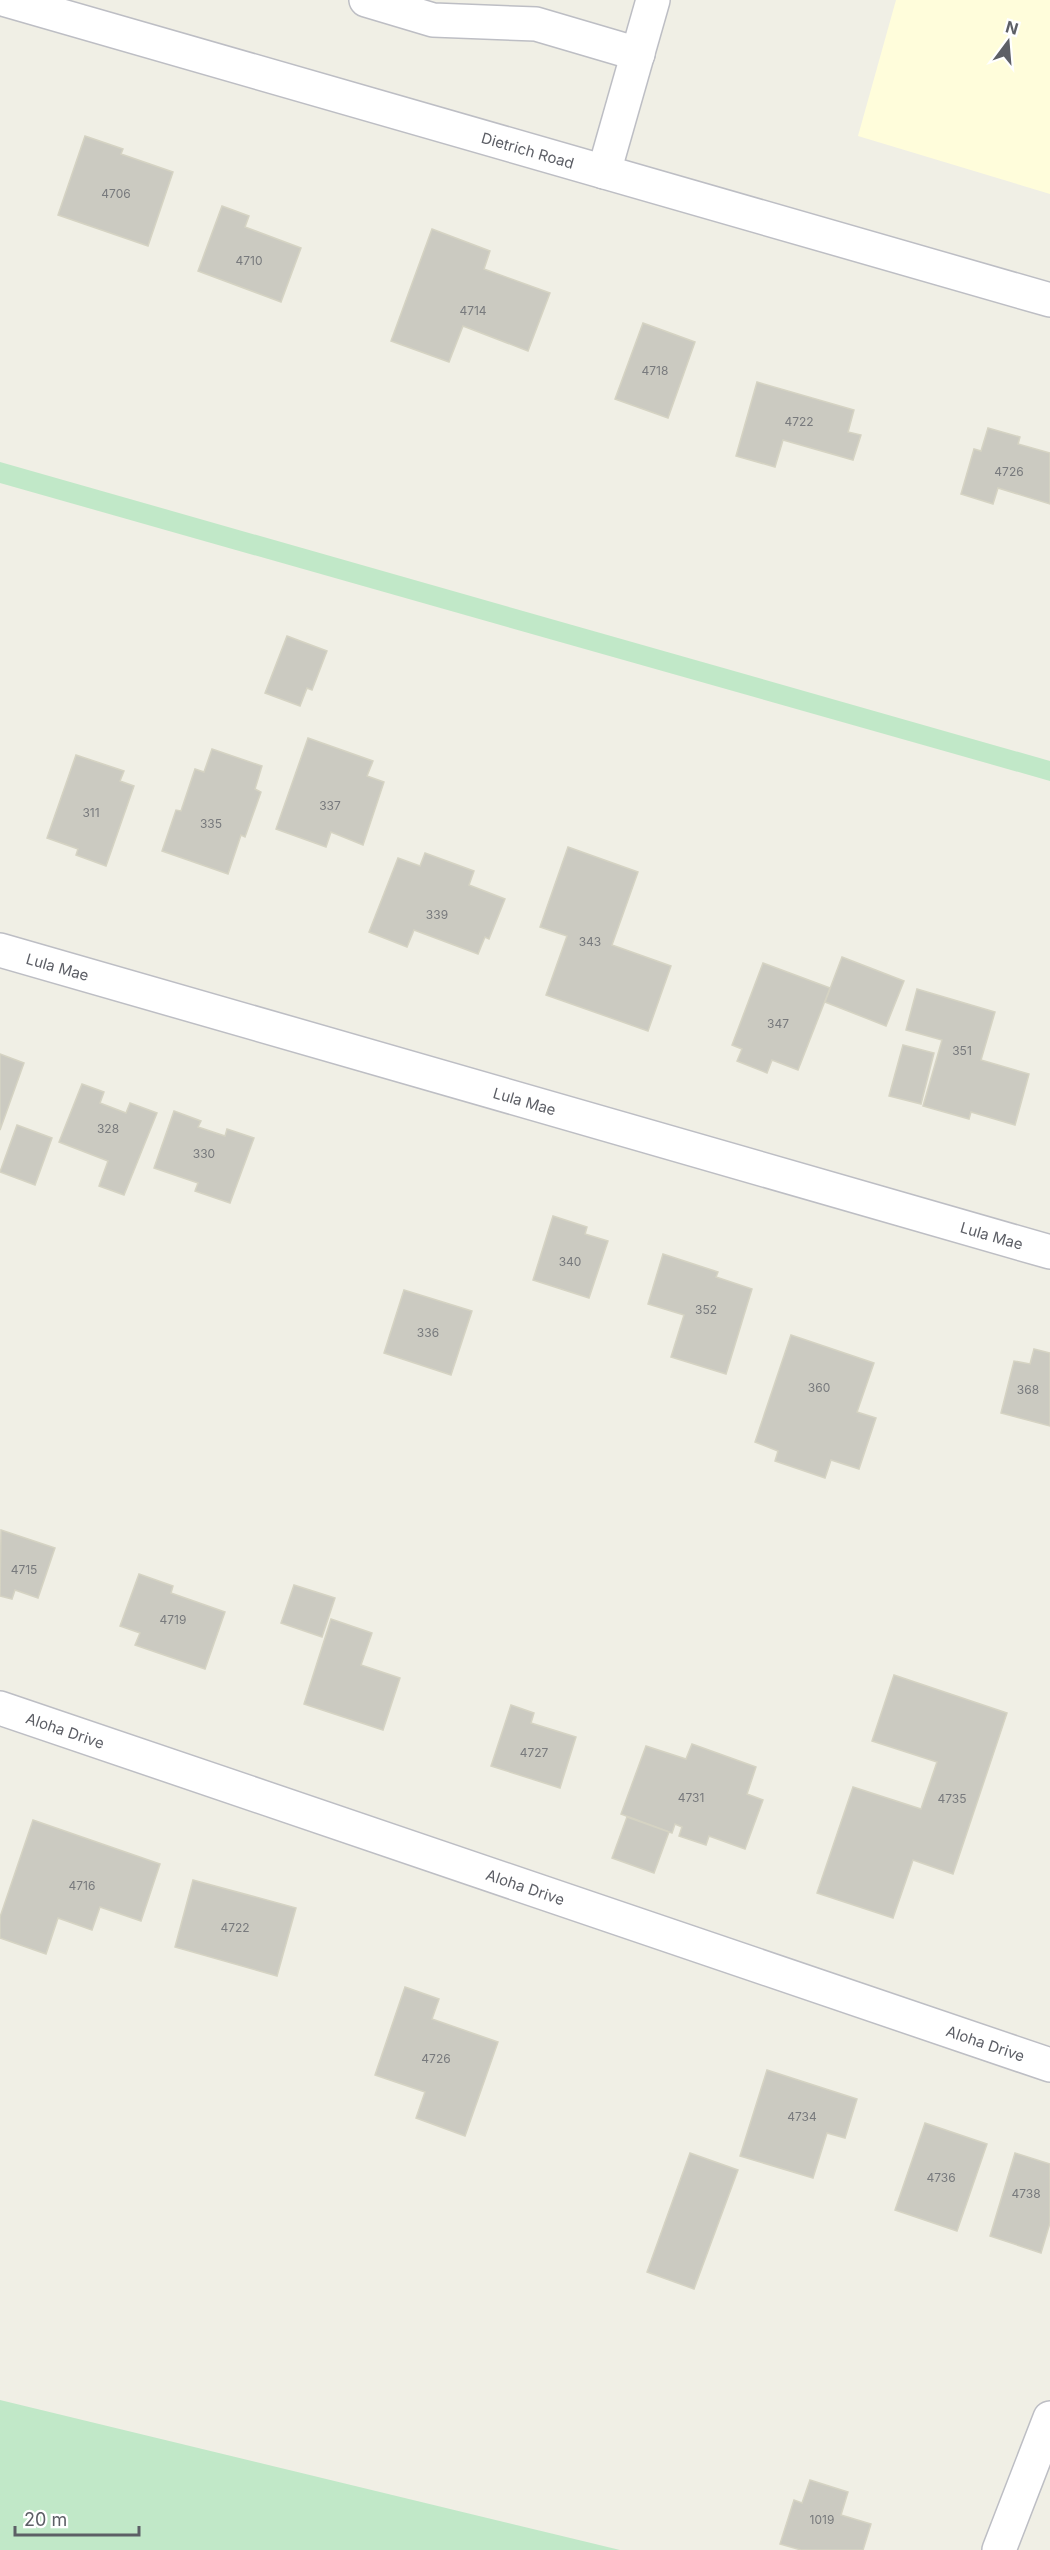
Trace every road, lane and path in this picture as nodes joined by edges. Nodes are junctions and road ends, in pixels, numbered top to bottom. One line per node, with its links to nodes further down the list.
1 (6, 0): 5 (street, Dietrich Road)
2 (366, 0): 4 (street)
3 (653, 0): 4 (street)
4 (638, 54): 5 (street)
5 (604, 172): 6 (street, Dietrich Road)
6 (1050, 300)
7 (0, 950): 8 (street, Lula Mae)
8 (1050, 1252)
9 (0, 1708): 10 (street, Aloha Drive)
10 (1050, 2065)
11 (1050, 2418): 12 (street)
12 (999, 2550)

